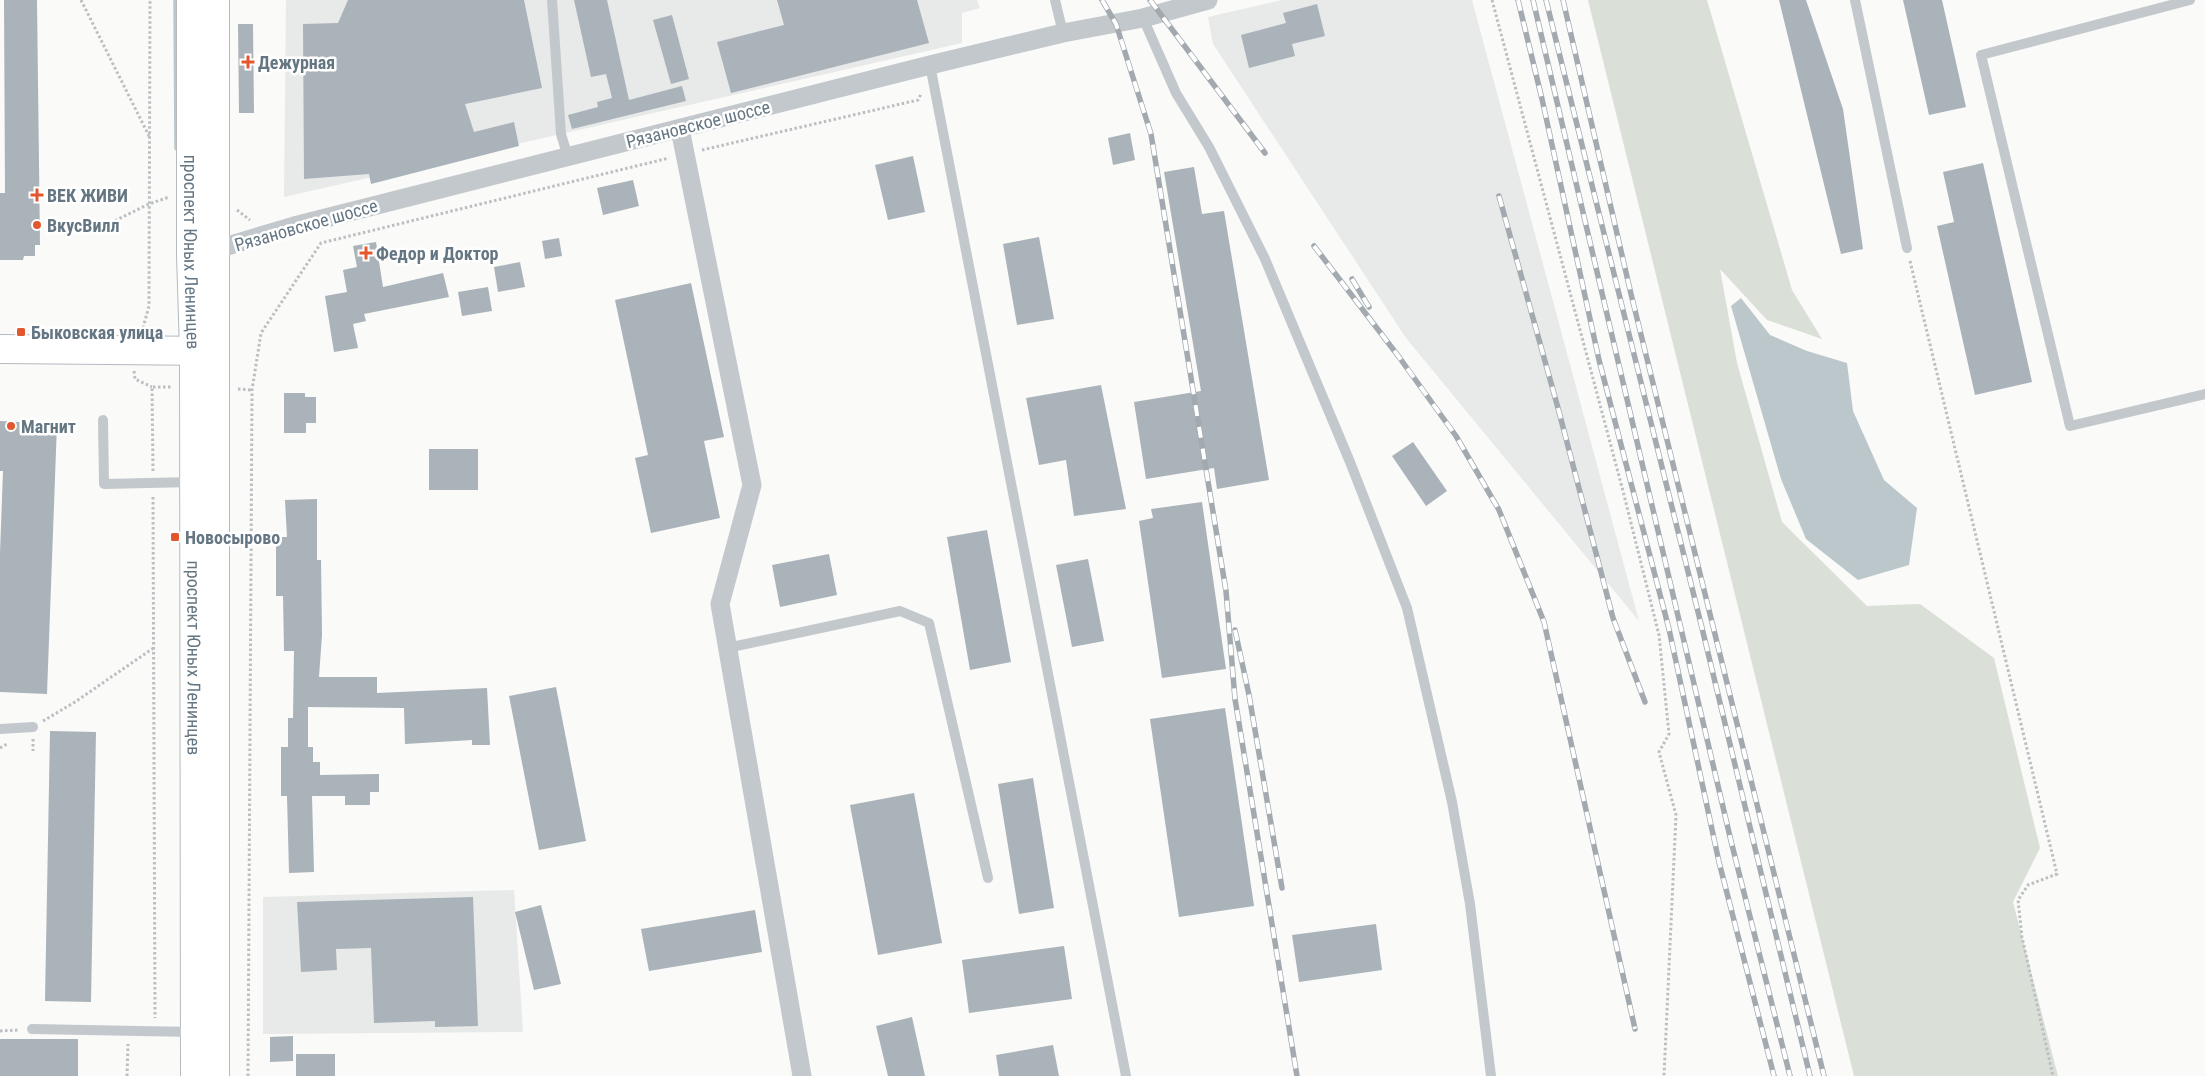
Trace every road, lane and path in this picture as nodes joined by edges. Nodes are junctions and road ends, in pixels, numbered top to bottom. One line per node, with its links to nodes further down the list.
1 (81, 0): 15 (path)
2 (150, 0): 15 (path)
3 (191, 0): 18 (main road, проспект Юных Ленинцев)
4 (215, 0): 22 (main road, проспект Юных Ленинцев)
5 (552, 0): 17 (lane)
6 (1055, 0): 12 (lane)
7 (1208, 0): 11 (street, Рязановское шоссе)
8 (1492, 0): 51 (path)
9 (1854, 0): 21 (lane)
10 (2190, 0): 29 (lane)
11 (1143, 18): 12 (street, Рязановское шоссе); 50 (lane)
12 (1063, 33): 13 (street, Рязановское шоссе)
13 (931, 70): 14 (street, Рязановское шоссе); 16 (path); 49 (lane)
14 (680, 129): 16 (street); 17 (street, Рязановское шоссе)
15 (149, 137): 19 (path)
16 (684, 154): 28 (path); 34 (street)
17 (568, 157): 22 (street, Рязановское шоссе)
18 (191, 196): 19 (path); 22 (main road, проспект Юных Ленинцев)
19 (149, 204): 20 (path); 24 (path)
20 (106, 225)
21 (1907, 248): 52 (path)
22 (202, 253): 25 (main road, проспект Юных Ленинцев)
23 (0, 348): 24 (main road)
24 (136, 350): 25 (main road); 26 (path)
25 (204, 351): 27 (main road, проспект Юных Ленинцев)
26 (152, 387): 27 (path); 32 (path)
27 (205, 387): 28 (path); 31 (main road, проспект Юных Ленинцев); 46 (main road, проспект Юных Ленинцев)
28 (252, 390): 47 (path)
29 (2205, 394)
30 (103, 420): 32 (lane)
31 (194, 482): 32 (lane); 43 (main road, проспект Юных Ленинцев)
32 (153, 483): 33 (path)
33 (155, 646): 35 (path); 42 (path)
34 (727, 648): 38 (lane); 48 (street)
35 (33, 727): 36 (lane); 37 (path)
36 (0, 729)
37 (33, 751)
38 (988, 878)
39 (32, 1029): 40 (path); 41 (lane)
40 (0, 1031)
41 (128, 1031): 42 (lane); 44 (path)
42 (155, 1031): 43 (lane)
43 (195, 1032): 45 (main road, проспект Юных Ленинцев)
44 (127, 1076)
45 (195, 1076)
46 (215, 1076)
47 (248, 1076)
48 (802, 1076)
49 (1126, 1076)
50 (1491, 1076)
51 (1664, 1076)
52 (2053, 1076)

